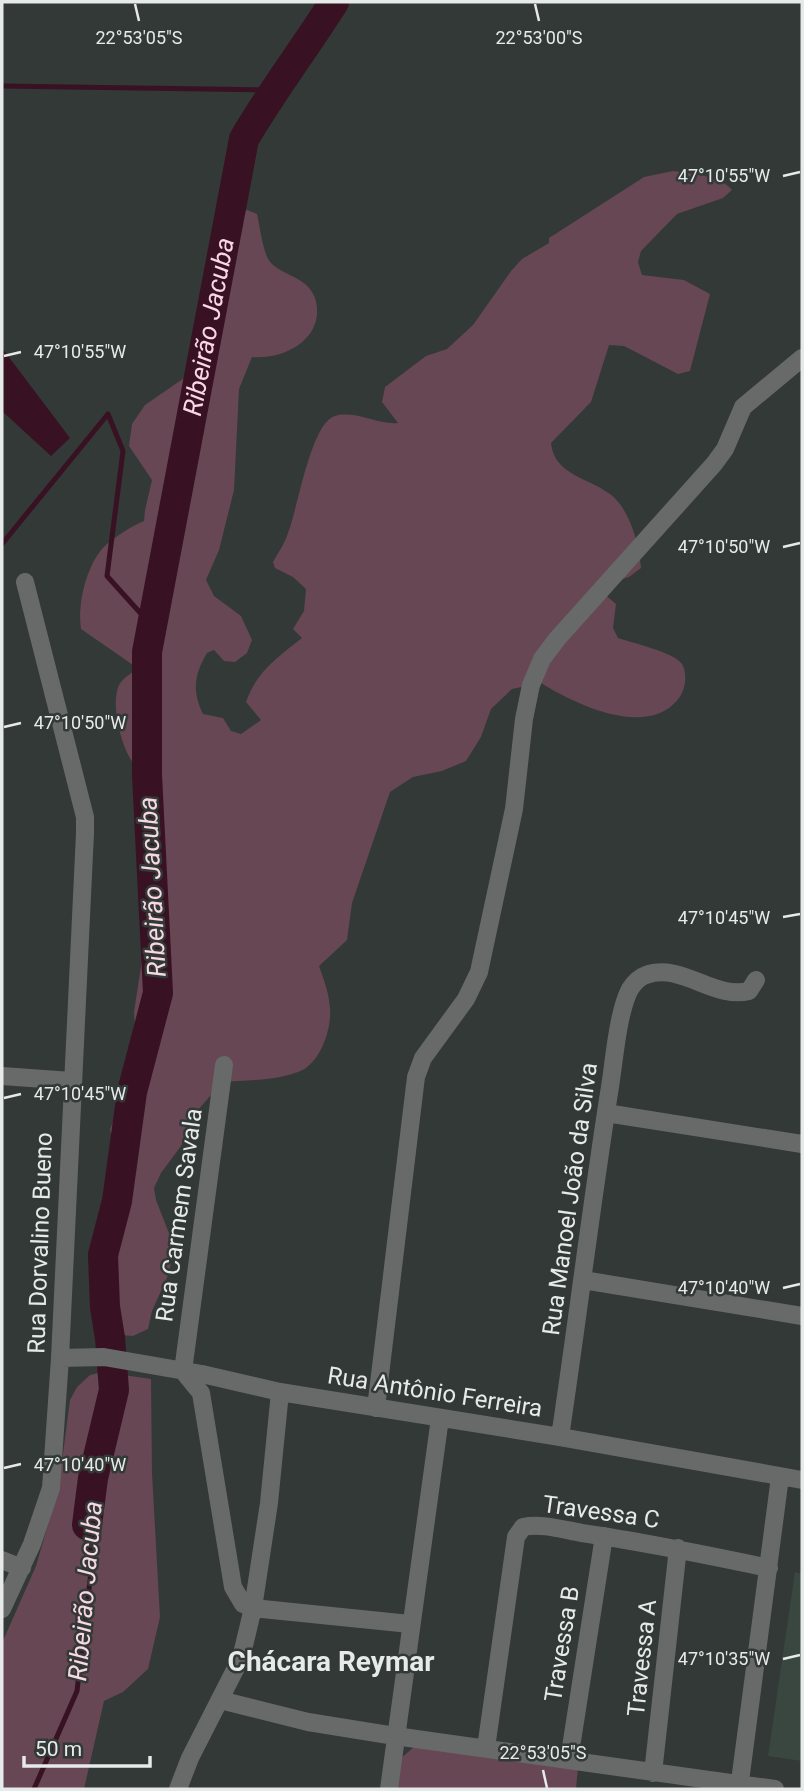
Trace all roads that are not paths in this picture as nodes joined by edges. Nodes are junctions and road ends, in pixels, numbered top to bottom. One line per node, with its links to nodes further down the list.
1 (802, 358): 14 (street)
2 (25, 583): 6 (street, Rua Dorvalino Bueno)
3 (756, 980): 7 (street, Rua Manoel João da Silva)
4 (224, 1066): 12 (street, Rua Carmem Savala)
5 (2, 1076): 6 (street)
6 (72, 1081): 11 (street, Rua Dorvalino Bueno)
7 (606, 1113): 8 (street); 9 (street, Rua Manoel João da Silva)
8 (802, 1144)
9 (583, 1280): 10 (street); 16 (street, Rua Manoel João da Silva)
10 (802, 1316)
11 (60, 1357): 12 (street, Rua Antônio Ferreira); 22 (street, Rua Dorvalino Bueno)
12 (183, 1371): 13 (street, Rua Antônio Ferreira); 24 (street)
13 (279, 1392): 14 (street, Rua Antônio Ferreira); 24 (street)
14 (376, 1408): 15 (street, Rua Antônio Ferreira)
15 (440, 1418): 16 (street, Rua Antônio Ferreira); 26 (street)
16 (560, 1437): 17 (street, Rua Antônio Ferreira)
17 (780, 1477): 18 (street, Rua Antônio Ferreira); 23 (street)
18 (802, 1480)
19 (604, 1536): 20 (street, Travessa C); 29 (street, Travessa C); 30 (street, Travessa B)
20 (678, 1548): 23 (street, Travessa C); 31 (street, Travessa A)
21 (2, 1560): 22 (street)
22 (22, 1568): 25 (street, Rua Dorvalino Bueno)
23 (769, 1568): 32 (street)
24 (253, 1608): 26 (street); 27 (street)
25 (2, 1609)
26 (410, 1624): 28 (street)
27 (220, 1700): 28 (street); 33 (street)
28 (394, 1736): 29 (street); 34 (street)
29 (486, 1748): 30 (street)
30 (569, 1760): 31 (street)
31 (653, 1773): 32 (street)
32 (740, 1786): 35 (street)
33 (178, 1789)
34 (388, 1789)
35 (775, 1789)

